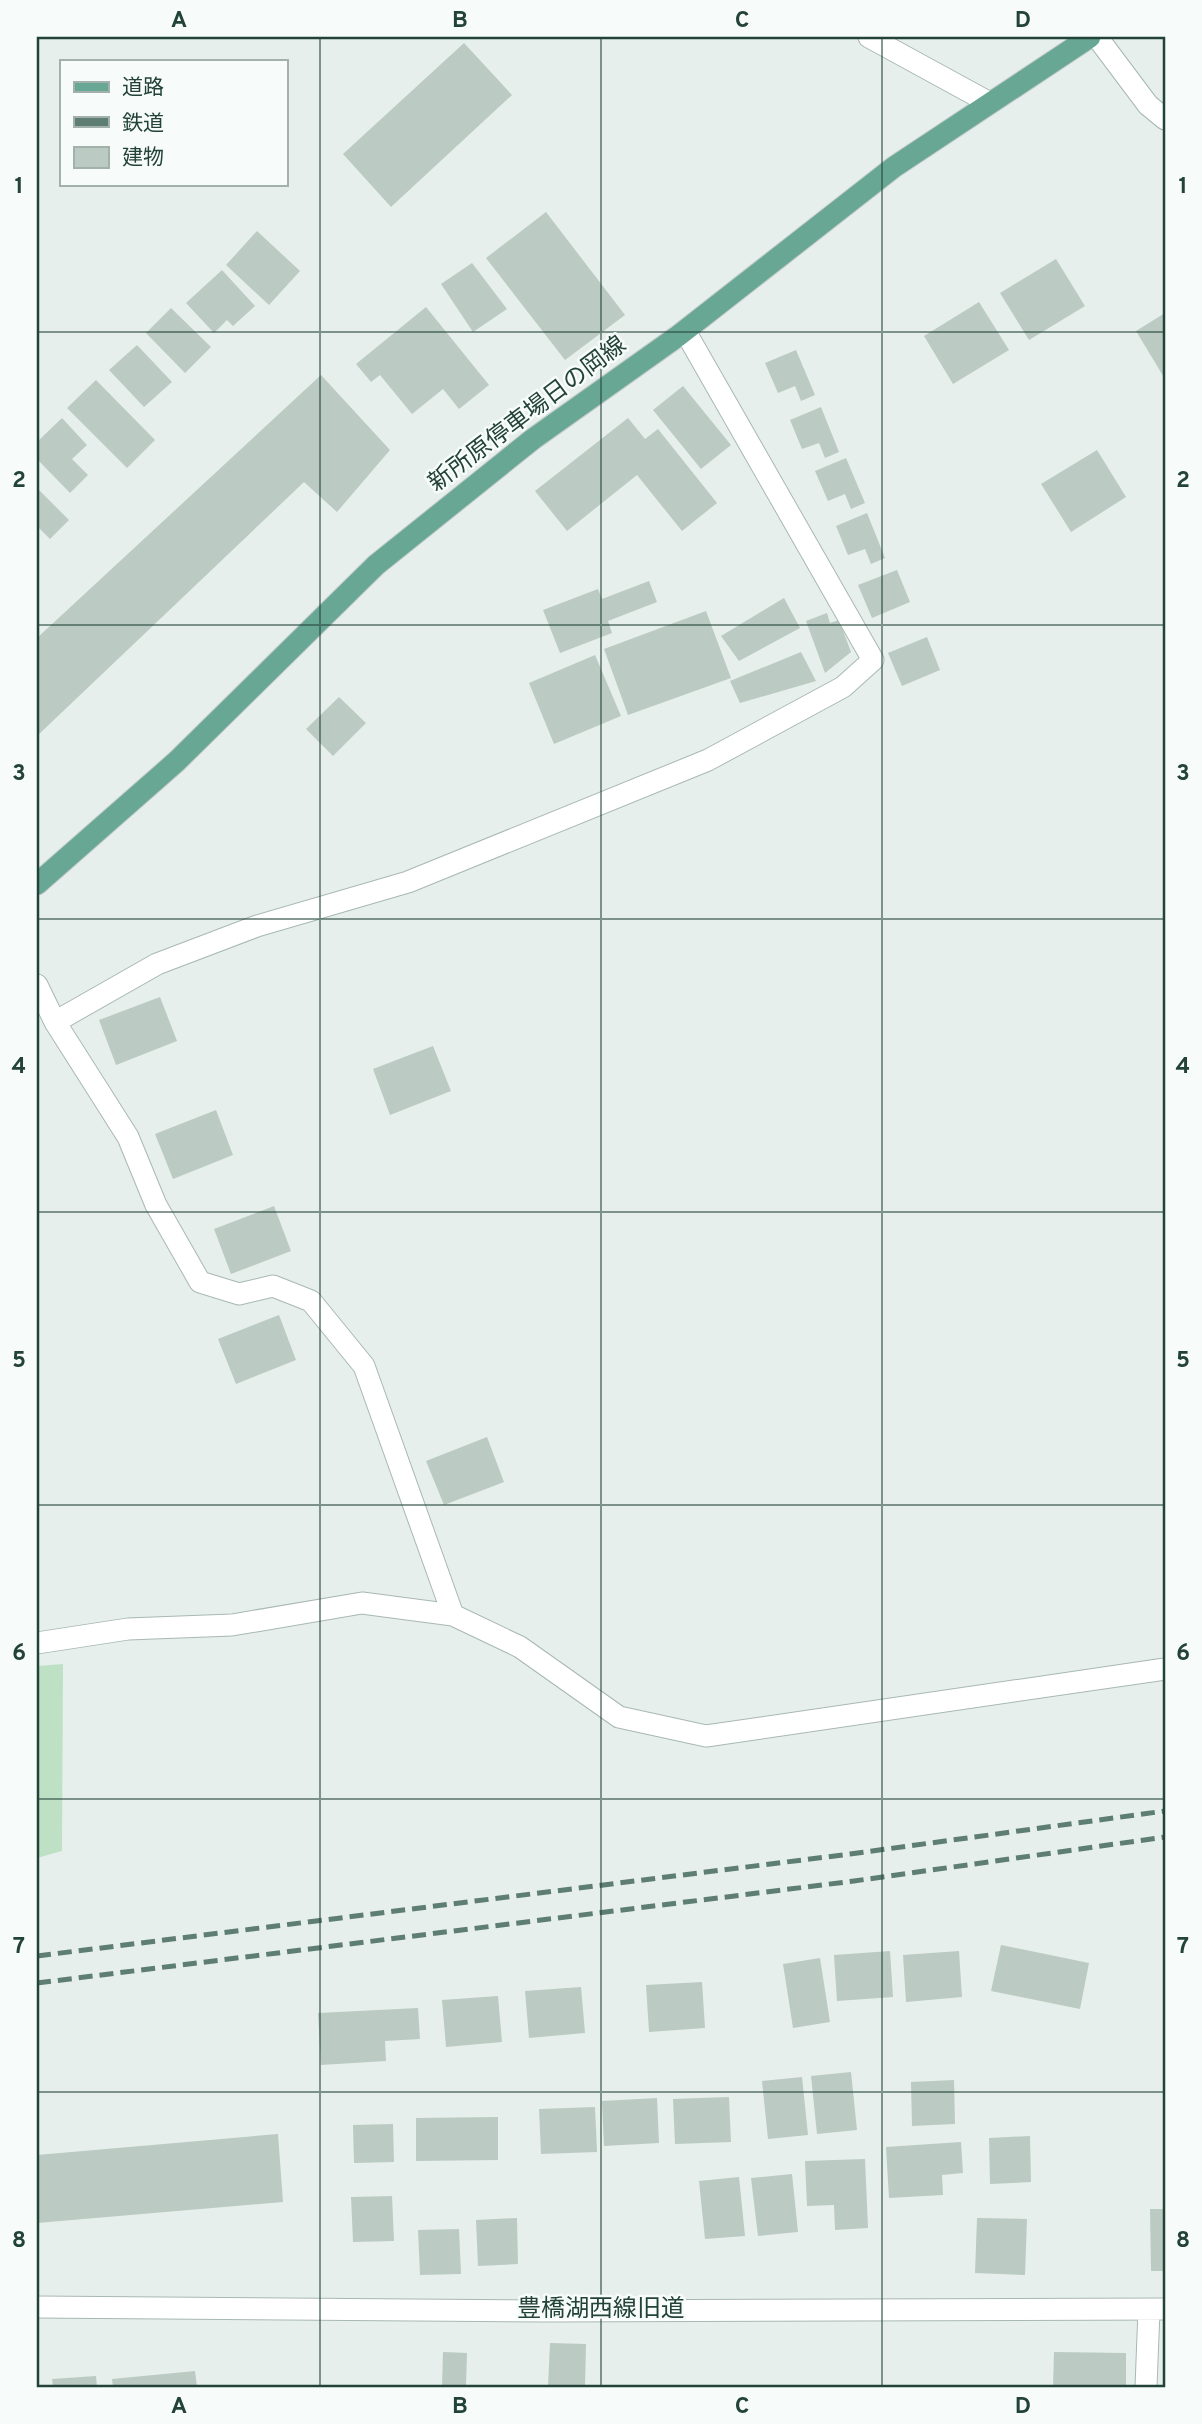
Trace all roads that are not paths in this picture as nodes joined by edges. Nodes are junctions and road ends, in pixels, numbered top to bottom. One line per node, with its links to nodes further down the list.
1 (869, 37): 4 (street)
2 (1090, 37): 4 (main road, 新所原停車場日の岡線)
3 (1097, 37): 5 (street)
4 (988, 102): 6 (main road, 新所原停車場日の岡線)
5 (1165, 119)
6 (685, 331): 7 (main road, 新所原停車場日の岡線); 9 (street)
7 (37, 884)
8 (37, 985): 9 (street)
9 (54, 1022): 10 (street)
10 (453, 1615): 11 (street); 12 (street)
11 (37, 1643)
12 (1165, 1669)
13 (37, 2307): 14 (street, 豊橋湖西線旧道)
14 (1157, 2309): 15 (street)
15 (1146, 2387)

